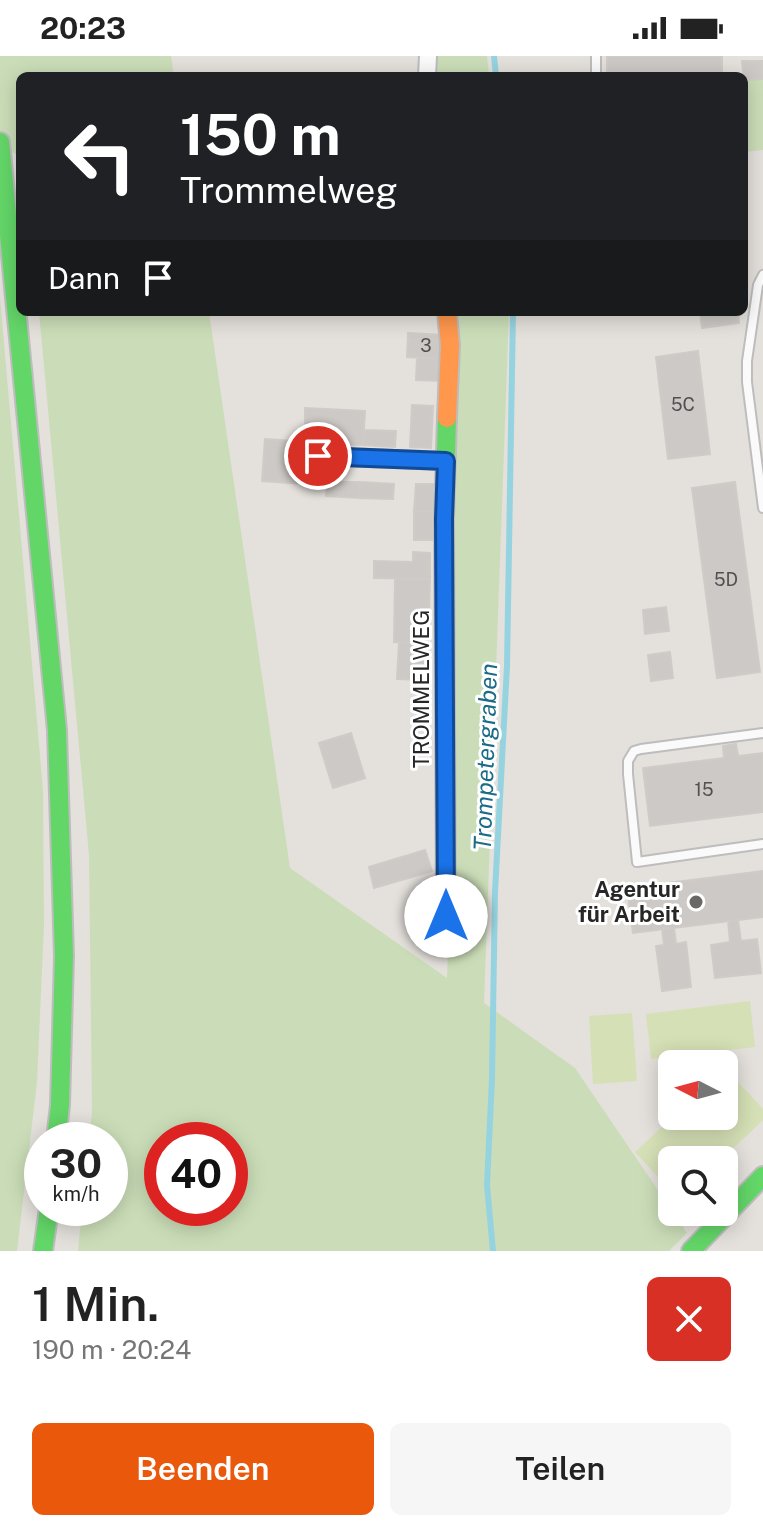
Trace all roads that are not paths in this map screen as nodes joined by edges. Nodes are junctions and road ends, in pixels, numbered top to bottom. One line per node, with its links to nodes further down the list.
1 (0, 142): 3 (main road)
2 (763, 275): 8 (lane)
3 (16, 307)
4 (17, 316): 12 (main road)
5 (447, 316): 7 (main road, TROMMELWEG)
6 (318, 456): 7 (street)
7 (446, 461): 11 (main road, TROMMELWEG)
8 (763, 508)
9 (763, 733): 10 (lane)
10 (763, 844)
11 (446, 916)
12 (58, 1122)
13 (763, 1176): 16 (main road)
14 (46, 1226): 15 (main road)
15 (43, 1251)
16 (691, 1251)

